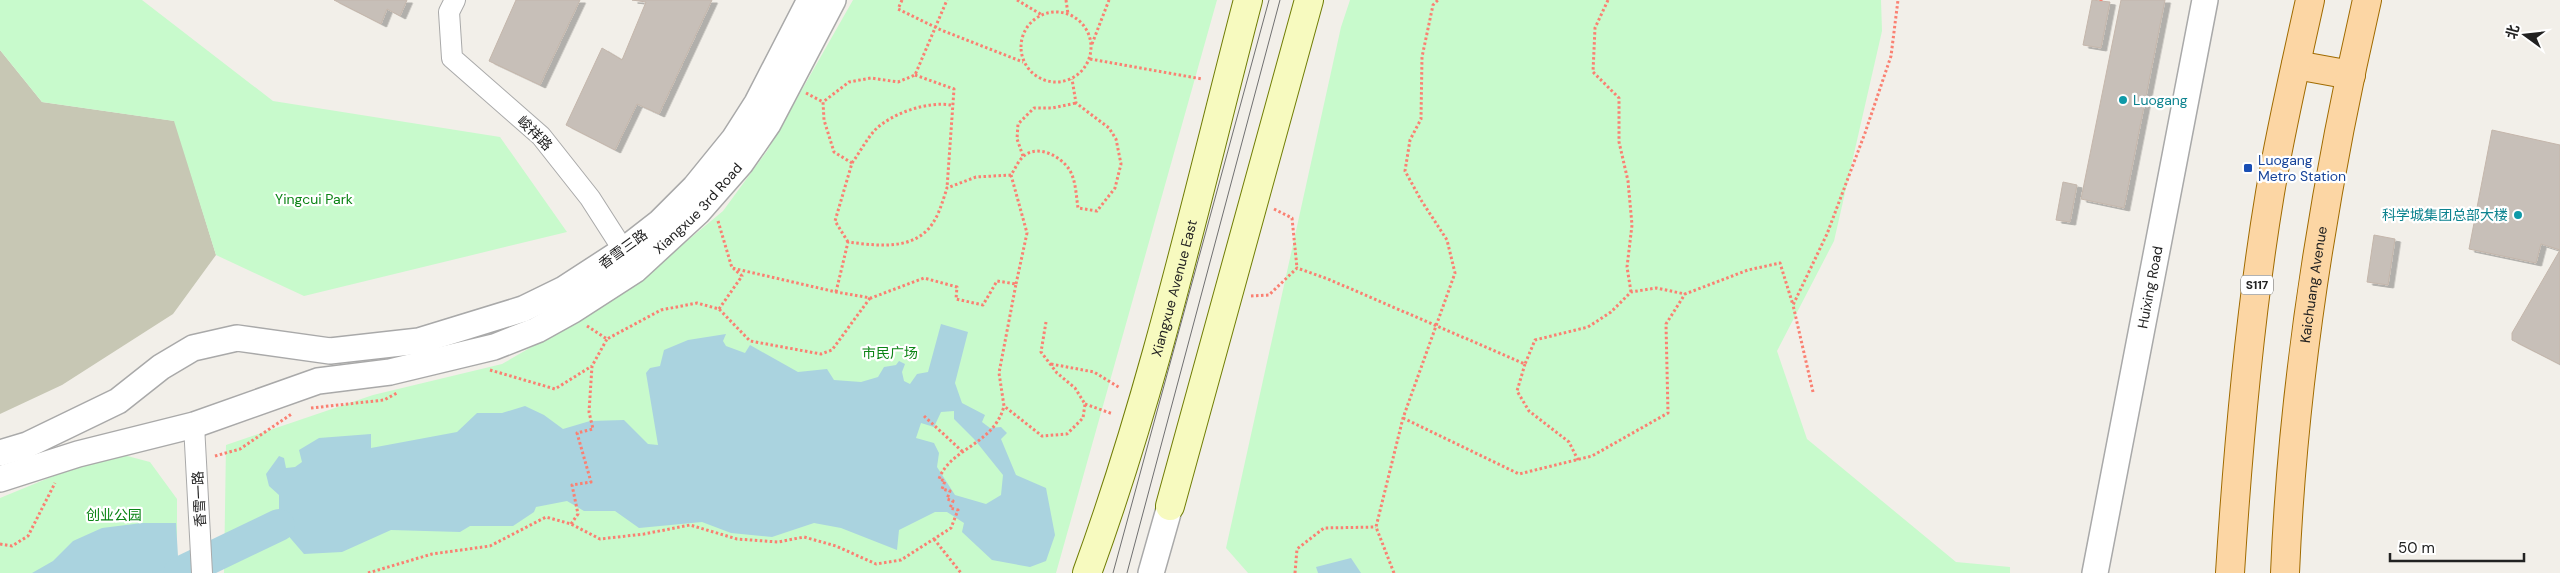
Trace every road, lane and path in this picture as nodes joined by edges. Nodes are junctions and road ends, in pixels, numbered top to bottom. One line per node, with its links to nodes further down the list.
1 (455, 0): 41 (street, 峻祥路)
2 (810, 0): 41 (street, 香雪三路)
3 (833, 0): 41 (street, Xiangxue 3rd Road)
4 (902, 0): 21 (path)
5 (947, 0): 21 (path)
6 (1017, 0): 18 (path)
7 (1066, 0): 19 (path)
8 (1109, 0): 22 (path)
9 (1248, 0): 85 (main road, Xiangxue Avenue East)
10 (1309, 0): 77 (main road)
11 (1438, 0): 54 (path)
12 (1608, 0): 46 (path)
13 (1898, 0): 50 (path)
14 (2205, 0): 90 (street, Huixing Road)
15 (2310, 0): 25 (main road, S117)
16 (2367, 0): 20 (main road, Kaichuang Avenue)
17 (2379, 0): 20 (main road)
18 (1042, 14): 19 (path); 24 (path)
19 (1068, 14): 22 (path)
20 (2361, 26): 26 (main road, Kaichuang Avenue)
21 (934, 27): 24 (path); 27 (path)
22 (1092, 45): 23 (path)
23 (1090, 59): 28 (path); 29 (path)
24 (1023, 62): 28 (path)
25 (2296, 65): 26 (main road); 91 (main road, S117)
26 (2351, 75): 92 (main road, Kaichuang Avenue)
27 (914, 76): 31 (path); 33 (path)
28 (1072, 79): 32 (path)
29 (1202, 79)
30 (798, 89): 31 (path)
31 (823, 102): 35 (path)
32 (1076, 103): 34 (path); 34 (path)
33 (951, 105): 35 (path); 37 (path)
34 (1023, 156): 36 (path)
35 (852, 163): 40 (path)
36 (1011, 174): 37 (path); 44 (path)
37 (947, 188): 40 (path)
38 (1272, 208): 43 (path)
39 (717, 220): 42 (path)
40 (848, 242): 45 (path)
41 (630, 260): 56 (street, Xiangxue 3rd Road); 71 (street, 香雪三路)
42 (732, 268): 45 (path); 51 (path)
43 (1297, 268): 48 (path); 54 (path)
44 (1016, 284): 49 (path); 64 (path)
45 (836, 292): 49 (path)
46 (1631, 292): 47 (path); 58 (path)
47 (1686, 294): 50 (path); 74 (path)
48 (1247, 297)
49 (871, 298): 51 (path)
50 (1793, 305): 62 (path)
51 (719, 309): 55 (path)
52 (1046, 322): 57 (path)
53 (582, 323): 55 (path)
54 (1436, 326): 58 (path); 69 (path)
55 (607, 339): 59 (path)
56 (489, 357): 59 (path); 70 (street, Xiangxue 3rd Road)
57 (1051, 364): 60 (path); 63 (path)
58 (1525, 364): 74 (path)
59 (592, 366): 78 (path)
60 (1120, 388)
61 (401, 391): 65 (path)
62 (1813, 392)
63 (1084, 404): 64 (path); 67 (path)
64 (1004, 406): 72 (path)
65 (309, 408)
66 (299, 409): 73 (path)
67 (1113, 414)
68 (924, 416): 72 (path)
69 (1403, 418): 74 (path); 79 (path)
70 (194, 425): 75 (street, Xiangxue 3rd Road); 82 (street, 香雪一路)
71 (0, 453)
72 (964, 453): 80 (path)
73 (215, 456)
74 (1578, 460)
75 (0, 479)
76 (56, 480): 81 (path)
77 (1170, 506): 86 (street); 87 (street)
78 (572, 524): 80 (path); 83 (path)
79 (1376, 527): 88 (path); 89 (path)
80 (934, 539): 84 (path)
81 (0, 544)
82 (202, 573)
83 (368, 573)
84 (961, 573)
85 (1087, 573)
86 (1151, 573)
87 (1168, 573)
88 (1295, 573)
89 (1394, 573)
90 (2095, 573)
91 (2230, 573)
92 (2285, 573)

